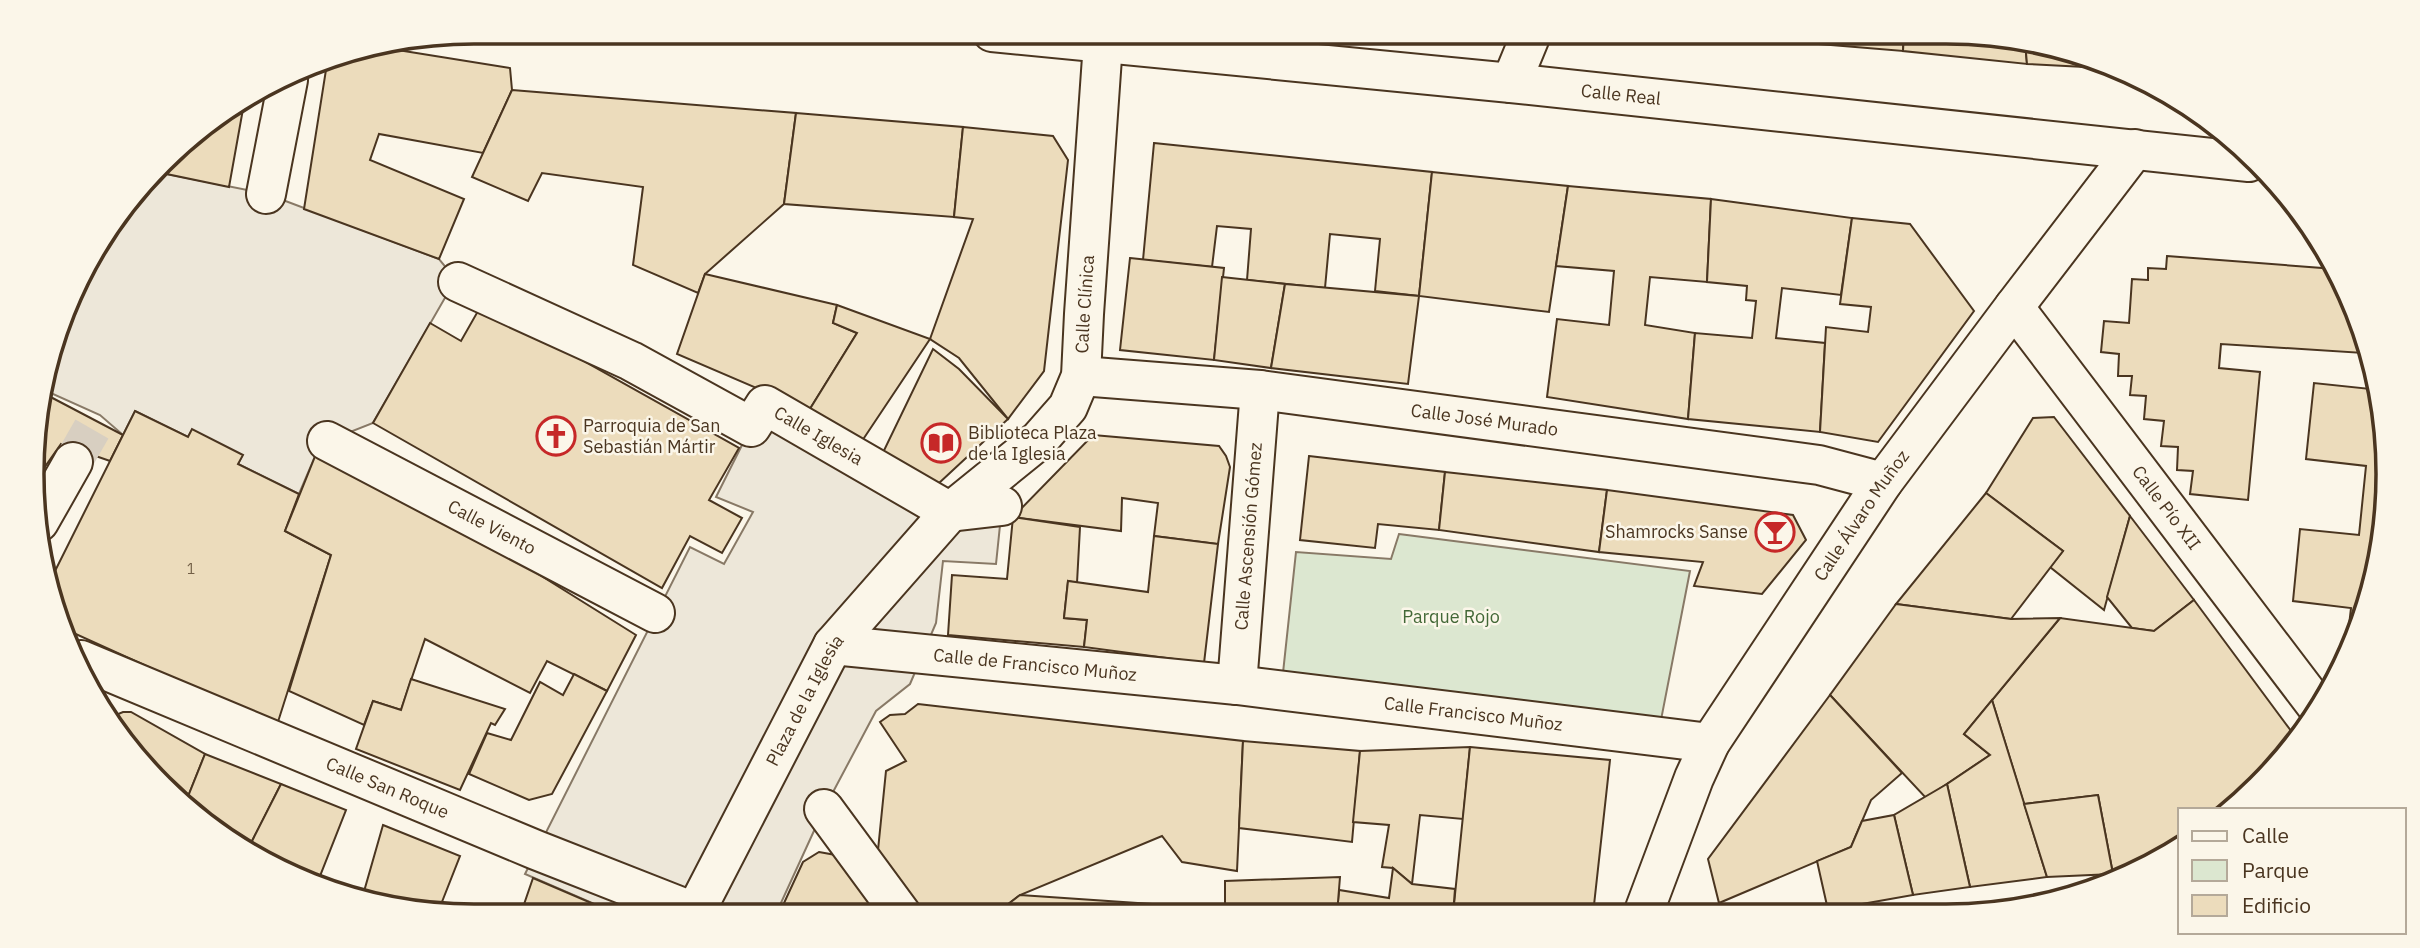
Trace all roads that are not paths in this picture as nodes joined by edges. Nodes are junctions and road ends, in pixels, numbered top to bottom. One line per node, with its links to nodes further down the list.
1 (1103, 44): 11 (street, Calle Clínica)
2 (1202, 44): 4 (street, Calle Real)
3 (1527, 44): 4 (street)
4 (1511, 83): 6 (street, Calle Real)
5 (287, 87): 8 (street)
6 (2135, 149): 7 (street, Calle Real); 10 (street, Calle Álvaro Muñoz)
7 (2241, 161)
8 (267, 194)
9 (458, 282): 18 (street, Calle Iglesia)
10 (2014, 307): 15 (street, Calle Álvaro Muñoz); 23 (street, Calle Pío XII)
11 (1081, 376): 12 (street, Calle José Murado); 18 (street, Calle Clínica)
12 (1260, 390): 15 (street, Calle José Murado); 22 (street, Calle Ascensión Gómez)
13 (327, 441): 19 (street, Calle Viento)
14 (74, 462): 17 (street)
15 (1884, 482): 24 (street, Calle Álvaro Muñoz)
16 (1002, 506): 18 (street)
17 (46, 511)
18 (950, 512): 20 (street, Plaza de la Iglesia)
19 (655, 613)
20 (833, 645): 22 (street, Calle de Francisco Muñoz); 27 (street, Plaza de la Iglesia)
21 (88, 665): 26 (street, Calle San Roque)
22 (1237, 685): 24 (street, Calle Francisco Muñoz)
23 (2312, 700)
24 (1710, 743): 29 (street, Calle Álvaro Muñoz)
25 (824, 809): 28 (street)
26 (669, 904)
27 (699, 904)
28 (894, 904)
29 (1647, 904)

